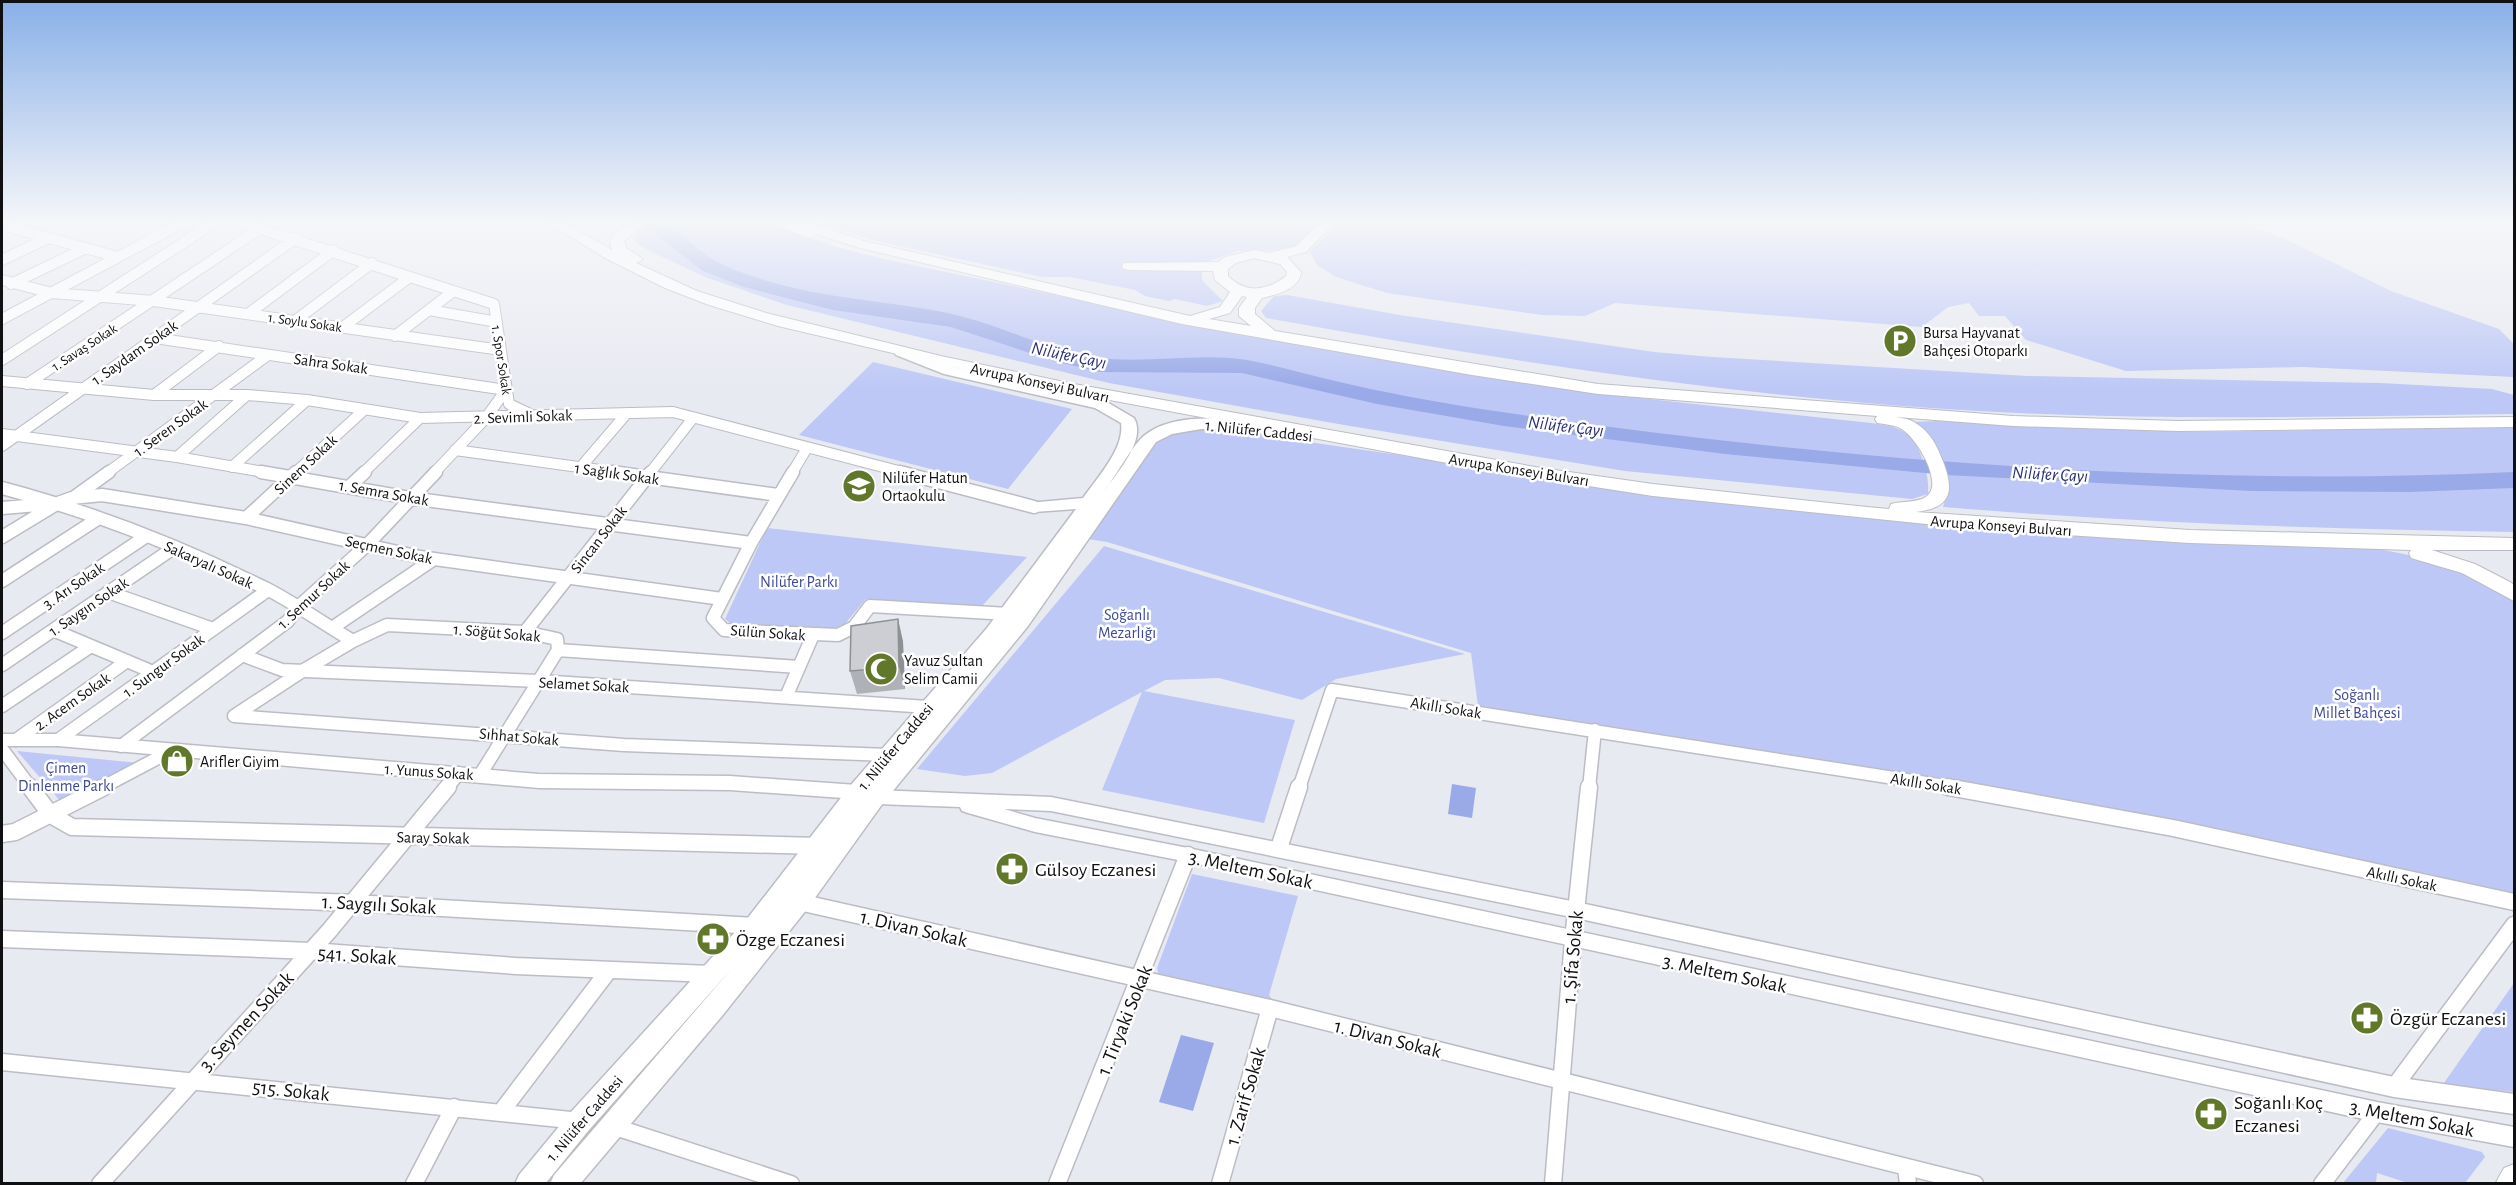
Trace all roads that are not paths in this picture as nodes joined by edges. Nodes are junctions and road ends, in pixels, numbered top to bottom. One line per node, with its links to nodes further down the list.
1 (24, 278): 15 (street)
2 (80, 278): 19 (street)
3 (128, 278): 21 (street)
4 (187, 278): 22 (street, 1. Savaş Sokak)
5 (239, 278): 23 (street, 1. Saydam Sokak)
6 (296, 278): 25 (street)
7 (352, 278): 27 (street)
8 (656, 278): 31 (main road, Avrupa Konseyi Bulvarı)
9 (677, 278): 31 (main road)
10 (1007, 278): 28 (main road)
11 (1222, 278): 17 (main road)
12 (1291, 278): 20 (main road)
13 (407, 279): 18 (street, 1. Spor Sokak); 30 (street)
14 (2, 280): 15 (street, 1. Soylu Sokak)
15 (12, 284): 16 (street); 19 (street, 1. Soylu Sokak)
16 (2, 288)
17 (1238, 291): 20 (main road); 28 (main road)
18 (451, 293): 24 (street); 29 (street, 1. Spor Sokak)
19 (52, 294): 21 (street, 1. Soylu Sokak); 26 (street)
20 (1258, 294): 33 (main road)
21 (99, 297): 22 (street, 1. Soylu Sokak); 39 (street)
22 (154, 301): 23 (street, 1. Soylu Sokak); 41 (street, 1. Savaş Sokak)
23 (198, 307): 25 (street, 1. Soylu Sokak); 34 (street, 1. Saydam Sokak)
24 (429, 310): 29 (street); 32 (street)
25 (248, 314): 27 (street, 1. Soylu Sokak)
26 (2, 319)
27 (296, 320): 30 (street, 1. Soylu Sokak)
28 (1182, 320): 33 (main road)
29 (497, 322): 36 (street, 1. Spor Sokak)
30 (343, 327): 32 (street, 1. Soylu Sokak)
31 (807, 328): 37 (main road, Avrupa Konseyi Bulvarı)
32 (395, 336): 36 (street, 1. Soylu Sokak)
33 (1276, 337): 48 (main road)
34 (155, 338): 35 (street, Sahra Sokak); 42 (street, 1. Saydam Sokak)
35 (219, 346): 38 (street, Sahra Sokak); 46 (street)
36 (501, 350): 43 (street, 1. Spor Sokak)
37 (901, 352): 58 (main road, Avrupa Konseyi Bulvarı); 74 (main road, 1. Nilüfer Caddesi)
38 (268, 354): 43 (street, Sahra Sokak); 44 (street, 1. Seren Sokak)
39 (2, 360)
40 (2, 381): 41 (street, 2. Sevimli Sokak)
41 (27, 384): 42 (street, 2. Sevimli Sokak)
42 (80, 390): 46 (street, 2. Sevimli Sokak); 57 (street, 1. Saydam Sokak)
43 (506, 390): 51 (street, 1. Spor Sokak); 54 (street, 1. Semur Sokak)
44 (214, 394): 45 (street, 2. Sevimli Sokak); 46 (street, 2. Sevimli Sokak); 62 (street, 1. Seren Sokak)
45 (248, 394): 47 (street, 2. Sevimli Sokak); 63 (street)
46 (154, 395)
47 (308, 400): 49 (street, 2. Sevimli Sokak); 64 (street)
48 (1732, 401): 55 (main road); 73 (main road)
49 (364, 410): 52 (street, 2. Sevimli Sokak); 66 (street, Sinem Sokak)
50 (627, 413): 51 (street, 2. Sevimli Sokak); 53 (street, 2. Sevimli Sokak); 65 (street)
51 (531, 415): 54 (street, 2. Sevimli Sokak)
52 (420, 418): 54 (street, 2. Sevimli Sokak); 68 (street)
53 (693, 418): 60 (street, 2. Sevimli Sokak); 67 (street, Sincan Sokak)
54 (485, 419): 61 (street, 1. Semur Sokak)
55 (2514, 422)
56 (2, 434): 57 (street, 1. Semra Sokak)
57 (17, 435): 59 (street, 1. Saydam Sokak); 62 (street, 1. Semra Sokak)
58 (1347, 440): 73 (main road, Avrupa Konseyi Bulvarı); 74 (main road, 1. Nilüfer Caddesi)
59 (2, 446)
60 (807, 448): 70 (street, Sülün Sokak); 76 (street, 2. Sevimli Sokak)
61 (455, 450): 65 (street, 1 Sağlık Sokak); 72 (street, 1. Semur Sokak)
62 (137, 451): 63 (street, 1. Semra Sokak); 71 (street, 1. Seren Sokak)
63 (177, 457): 64 (street, 1. Semra Sokak)
64 (232, 467): 66 (street, 1. Semra Sokak)
65 (580, 468): 67 (street, 1 Sağlık Sokak)
66 (291, 477): 68 (street, 1. Semra Sokak); 79 (street, Sinem Sokak)
67 (646, 477): 70 (street, 1 Sağlık Sokak); 80 (street, Sincan Sokak)
68 (350, 486): 72 (street, 1. Semra Sokak)
69 (2, 488): 75 (street, Sakaryalı Sokak)
70 (778, 495): 84 (street, Sülün Sokak)
71 (72, 498): 75 (street, Seçmen Sokak); 79 (street, Seçmen Sokak)
72 (410, 498): 80 (street, 1. Semra Sokak); 87 (street, 1. Semur Sokak)
73 (1737, 498): 85 (main road, Avrupa Konseyi Bulvarı)
74 (1099, 502): 76 (main road); 81 (main road, 1. Nilüfer Caddesi)
75 (58, 503): 77 (street); 78 (street, Sakaryalı Sokak); 82 (street)
76 (1034, 507): 81 (main road)
77 (2, 508)
78 (99, 518): 83 (street, Sakaryalı Sokak); 91 (street)
79 (246, 518): 87 (street, Seçmen Sokak)
80 (609, 524): 84 (street, 1. Semra Sokak); 90 (street, Sincan Sokak)
81 (1078, 531): 97 (main road, 1. Nilüfer Caddesi); 126 (main road, 1. Nilüfer Caddesi)
82 (2, 537)
83 (145, 537): 88 (street, Sakaryalı Sokak); 102 (street, 3. Arı Sokak)
84 (751, 543): 95 (street, Sülün Sokak)
85 (2366, 543): 86 (main road, Avrupa Konseyi Bulvarı); 94 (main road)
86 (2514, 544)
87 (367, 545): 89 (street, Seçmen Sokak); 96 (street, 1. Semur Sokak)
88 (175, 547): 92 (street, Sakaryalı Sokak); 93 (street, 1. Saygın Sokak)
89 (434, 559): 90 (street, Seçmen Sokak); 98 (street)
90 (568, 577): 95 (street, Seçmen Sokak); 101 (street, Sincan Sokak)
91 (2, 581)
92 (268, 590): 96 (street, Sakaryalı Sokak); 99 (street, 1. Sungur Sokak)
93 (108, 592): 99 (street); 100 (street, 1. Saygın Sokak)
94 (2514, 594)
95 (722, 598): 103 (street, Sülün Sokak)
96 (298, 607): 98 (street, Sakaryalı Sokak); 107 (street, 1. Semur Sokak)
97 (1009, 614): 103 (street, Sülün Sokak); 116 (main road, 1. Nilüfer Caddesi)
98 (332, 628): 104 (street, Sakaryalı Sokak)
99 (213, 629): 112 (street, 1. Sungur Sokak)
100 (53, 630): 105 (street); 109 (street, 1. Saygın Sokak)
101 (525, 632): 104 (street, 1. Söğüt Sokak); 106 (street, 1. Söğüt Sokak)
102 (2, 633)
103 (813, 635): 110 (street)
104 (353, 641): 111 (street, 1. Söğüt Sokak)
105 (91, 646): 108 (street); 115 (street)
106 (558, 650): 110 (street, 1. Söğüt Sokak); 113 (street)
107 (242, 656): 111 (street, Selamet Sokak); 121 (street, 1. Semur Sokak)
108 (128, 661): 112 (street); 120 (street, 2. Acem Sokak)
109 (2, 665)
110 (799, 667): 114 (street)
111 (304, 670): 113 (street, Selamet Sokak); 118 (street, Sıhhat Sokak)
112 (153, 672): 119 (street, 1. Sungur Sokak)
113 (539, 681): 114 (street, Selamet Sokak); 118 (street)
114 (786, 697): 116 (street, Selamet Sokak)
115 (2, 706)
116 (927, 707): 123 (main road, 1. Nilüfer Caddesi)
117 (1595, 730): 132 (street, Akıllı Sokak); 136 (street, Akıllı Sokak); 138 (street, 1. Şifa Sokak)
118 (505, 734): 123 (street, Sıhhat Sokak); 125 (street)
119 (58, 740): 120 (street, 1. Yunus Sokak); 121 (street, 1. Yunus Sokak)
120 (6, 743): 128 (street)
121 (121, 746): 122 (street, 1. Yunus Sokak)
122 (171, 751): 124 (street, 1. Yunus Sokak); 128 (street)
123 (888, 755): 126 (main road, 1. Nilüfer Caddesi)
124 (459, 773): 125 (street, 1. Yunus Sokak); 130 (street, 3. Seymen Sokak)
125 (480, 775): 126 (street, 1. Yunus Sokak)
126 (866, 794): 127 (street, 3. Meltem Sokak); 131 (main road, 1. Nilüfer Caddesi); 135 (main road, 1. Nilüfer Caddesi)
127 (939, 798): 132 (street, 3. Meltem Sokak); 133 (street, 3. Meltem Sokak)
128 (51, 814): 129 (street); 130 (street, Saray Sokak)
129 (2, 834)
130 (411, 837): 131 (street, Saray Sokak); 137 (street, 3. Seymen Sokak)
131 (818, 846): 140 (main road, 1. Nilüfer Caddesi)
132 (1279, 848): 138 (street, 3. Meltem Sokak)
133 (1188, 855): 142 (street, 3. Meltem Sokak); 146 (street, 1. Tiryaki Sokak)
134 (2, 890): 137 (street, 1. Saygılı Sokak)
135 (799, 902): 146 (street, 1. Divan Sokak); 157 (main road, 1. Nilüfer Caddesi)
136 (2514, 902)
137 (355, 903): 140 (street, 1. Saygılı Sokak); 143 (street, 3. Seymen Sokak)
138 (1576, 910): 142 (street, 1. Şifa Sokak); 151 (street, 3. Meltem Sokak)
139 (2514, 925): 151 (street)
140 (755, 926): 145 (main road, 1. Nilüfer Caddesi)
141 (2, 939): 143 (street, 541. Sokak)
142 (1572, 940): 150 (street, 1. Şifa Sokak); 155 (street, 3. Meltem Sokak)
143 (312, 951): 144 (street, 541. Sokak); 149 (street, 3. Seymen Sokak)
144 (609, 970): 145 (street, 541. Sokak); 154 (street)
145 (711, 974): 156 (main road, 1. Nilüfer Caddesi)
146 (1140, 980): 147 (street, 1. Divan Sokak); 166 (street, 1. Tiryaki Sokak)
147 (1270, 1008): 150 (street, 1. Divan Sokak); 167 (street, 1. Zarif Sokak)
148 (2, 1062): 149 (street, 515. Sokak)
149 (191, 1080): 153 (street, 515. Sokak); 161 (street, 3. Seymen Sokak)
150 (1562, 1082): 159 (street, 1. Divan Sokak); 168 (street, 1. Şifa Sokak)
151 (2394, 1087): 152 (street, 3. Meltem Sokak)
152 (2514, 1104)
153 (454, 1107): 154 (street, 515. Sokak); 162 (street)
154 (501, 1112): 156 (street, 515. Sokak)
155 (2377, 1112): 158 (street, 3. Meltem Sokak); 170 (street)
156 (580, 1120): 163 (main road, 1. Nilüfer Caddesi)
157 (611, 1126): 164 (main road, 1. Nilüfer Caddesi); 165 (street)
158 (2514, 1137)
159 (1907, 1175): 169 (street, 1. Divan Sokak)
160 (2514, 1178): 171 (main road)
161 (100, 1184)
162 (414, 1184)
163 (528, 1184)
164 (563, 1184)
165 (791, 1184)
166 (1057, 1184)
167 (1220, 1184)
168 (1553, 1184)
169 (1975, 1184)
170 (2322, 1184)
171 (2509, 1184)

